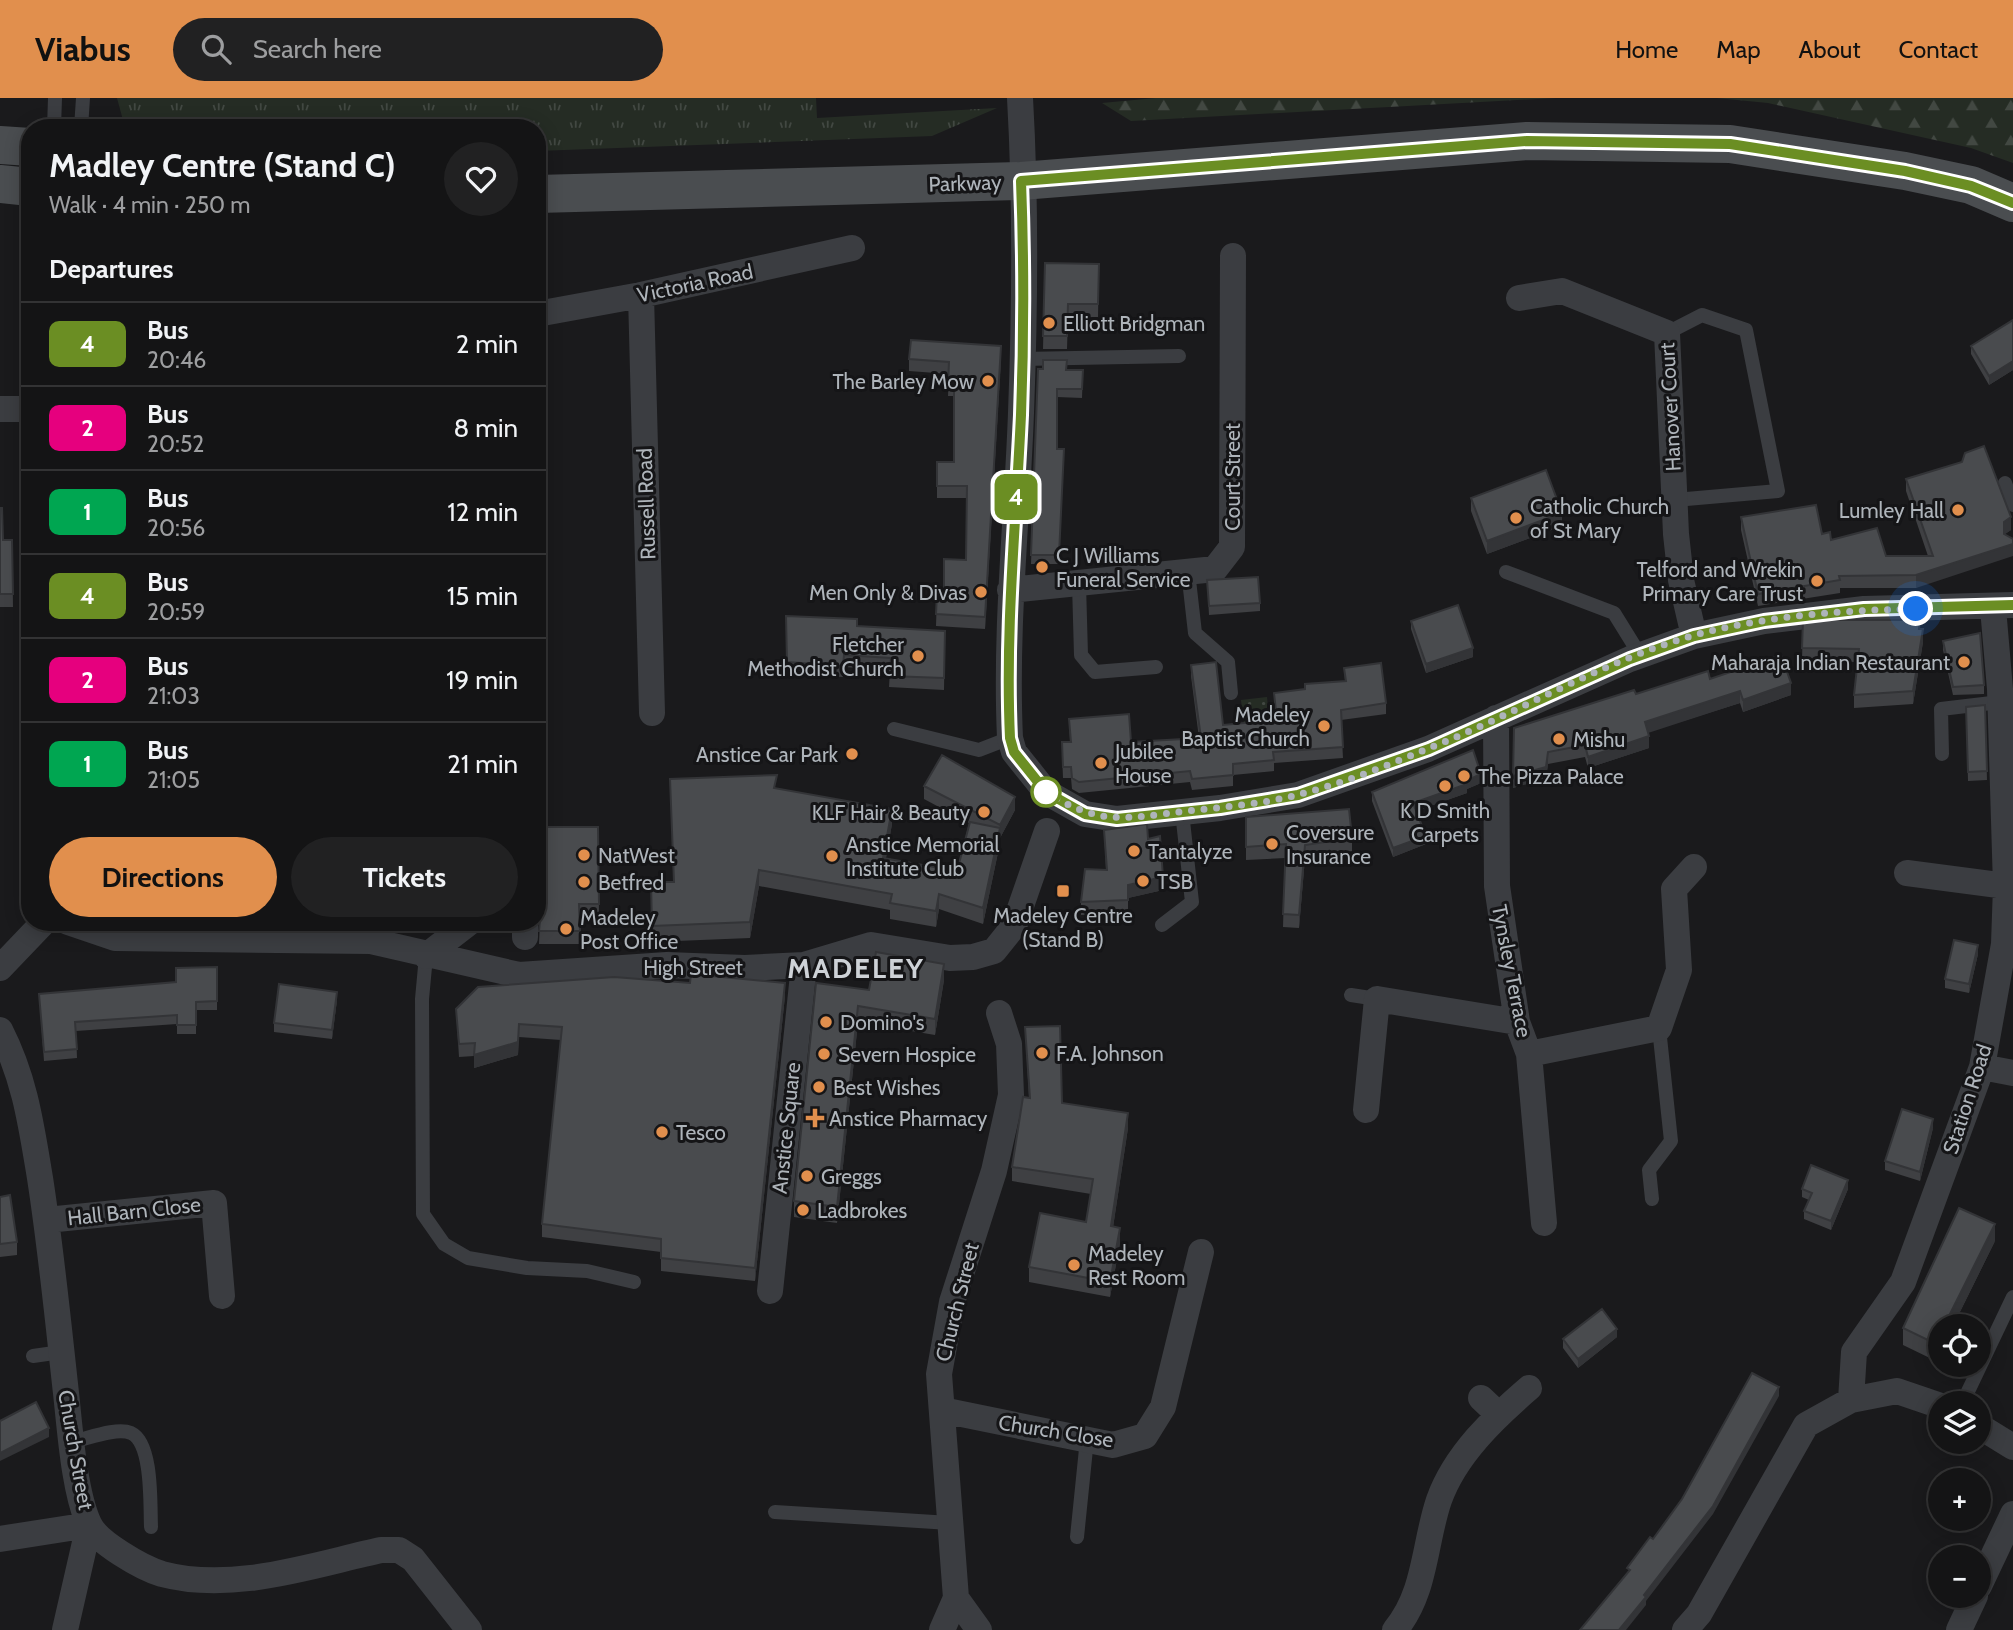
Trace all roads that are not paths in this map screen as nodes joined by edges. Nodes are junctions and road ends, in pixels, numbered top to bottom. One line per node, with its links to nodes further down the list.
1 (55, 98): 4 (lane)
2 (83, 98): 5 (lane)
3 (1020, 98): 8 (street)
4 (54, 119)
5 (82, 119)
6 (0, 145): 7 (street)
7 (21, 146)
8 (1021, 181): 11 (street, Parkway); 12 (street, Parkway); 20 (street)
9 (0, 184): 10 (street)
10 (21, 186)
11 (546, 194)
12 (2013, 203)
13 (852, 248): 15 (street, Victoria Road)
14 (1233, 256): 26 (street, Court Street)
15 (641, 295): 17 (street, Victoria Road); 36 (street, Russell Road)
16 (1519, 298): 18 (street, Hanover Court)
17 (546, 312)
18 (1667, 333): 24 (street, Hanover Court); 24 (lane)
19 (1179, 356): 20 (lane)
20 (1022, 359): 29 (street)
21 (21, 408): 22 (street)
22 (0, 409)
23 (2005, 482): 25 (lane)
24 (1675, 500): 31 (street, Hanover Court)
25 (2013, 505)
26 (1188, 571): 28 (street, Court Street); 34 (lane)
27 (1506, 572): 32 (lane)
28 (1079, 584): 29 (street, Court Street); 33 (lane)
29 (1010, 590): 39 (street)
30 (2003, 607): 31 (street); 35 (street, Station Road)
31 (1694, 636): 32 (street)
32 (1640, 655): 37 (street)
33 (1156, 667)
34 (1231, 694)
35 (2000, 702): 40 (lane); 47 (street, Station Road)
36 (652, 713)
37 (1496, 718): 43 (street); 58 (street, Tynsley Terrace)
38 (894, 729): 39 (lane)
39 (1010, 738): 41 (street)
40 (1942, 754)
41 (1046, 792): 42 (street); 44 (street, High Street)
42 (1082, 812): 43 (street); 44 (street)
43 (1182, 812): 48 (lane)
44 (1047, 831): 53 (street, High Street)
45 (1694, 867): 59 (street)
46 (1907, 873): 47 (street)
47 (2008, 890): 62 (street, Station Road)
48 (1162, 925)
49 (35, 931): 54 (street)
50 (94, 931): 52 (street, High Street)
51 (458, 931): 52 (street)
52 (426, 956): 53 (street, High Street); 69 (lane)
53 (804, 965): 70 (street, Anstice Square)
54 (0, 968)
55 (1351, 995): 56 (lane)
56 (1377, 999): 58 (street); 64 (street)
57 (999, 1013): 79 (street, Church Street)
58 (1517, 1022): 61 (street, Tynsley Terrace)
59 (1659, 1028): 61 (street); 65 (lane)
60 (0, 1030): 66 (street, Church Street)
61 (1529, 1054): 67 (street, Tynsley Terrace)
62 (1982, 1067): 63 (street); 77 (street, Station Road)
63 (2013, 1073)
64 (1366, 1110)
65 (1652, 1199)
66 (47, 1220): 71 (street, Hall Barn Close); 73 (street, Church Street)
67 (1544, 1223)
68 (1201, 1252): 81 (street, Church Close)
69 (634, 1282)
70 (770, 1291)
71 (222, 1296)
72 (2013, 1297): 76 (lane)
73 (61, 1352): 74 (lane); 82 (street, Church Street)
74 (33, 1356)
75 (1529, 1388): 98 (street)
76 (1968, 1391)
77 (1851, 1400): 78 (street); 99 (street)
78 (1928, 1402)
79 (942, 1410): 81 (street, Church Close); 86 (street, Church Street)
80 (1991, 1433): 83 (street)
81 (1087, 1439): 89 (lane)
82 (71, 1442): 87 (street, Church Street); 88 (lane)
83 (2013, 1447)
84 (775, 1512): 86 (lane)
85 (2013, 1514): 91 (street)
86 (950, 1523): 92 (street, Church Street)
87 (89, 1525): 90 (street); 94 (street); 95 (street, Church Street)
88 (151, 1527)
89 (1077, 1537)
90 (0, 1539)
91 (1991, 1561)
92 (956, 1598): 96 (street, Church Street); 97 (street)
93 (1969, 1608): 100 (street)
94 (65, 1630)
95 (469, 1630)
96 (942, 1630)
97 (979, 1630)
98 (1395, 1630)
99 (1685, 1630)
100 (1959, 1630)

